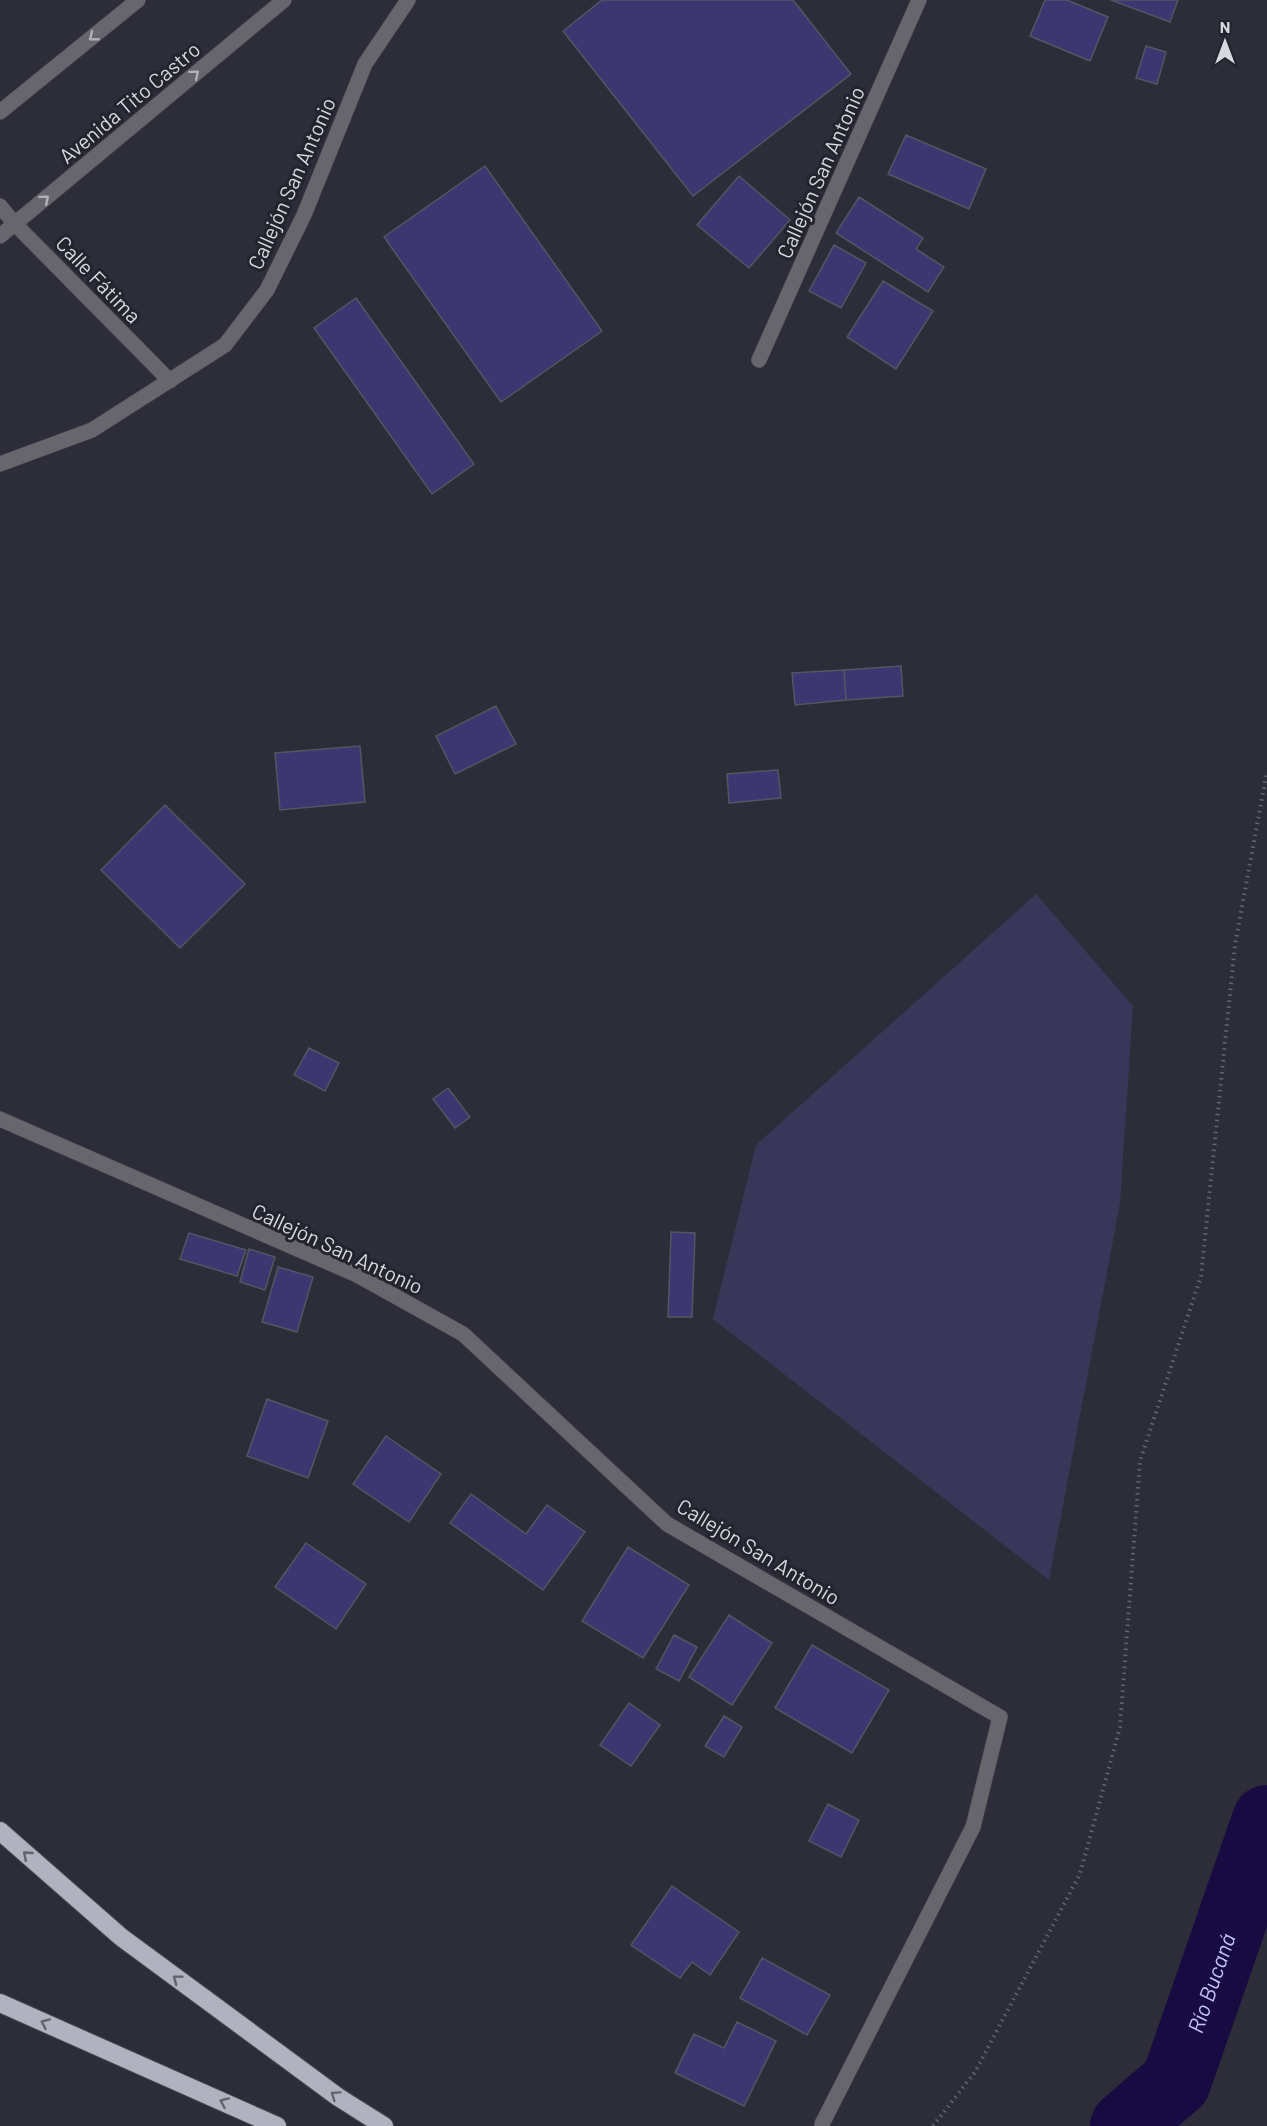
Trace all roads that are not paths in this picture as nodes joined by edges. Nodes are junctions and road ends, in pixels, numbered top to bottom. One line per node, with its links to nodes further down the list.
1 (138, 0): 5 (street, one-way to 5)
2 (284, 0): 7 (street, Avenida Tito Castro, one-way to 2)
3 (408, 0): 10 (street, Callejón San Antonio)
4 (919, 0): 9 (street, Callejón San Antonio)
5 (0, 112)
6 (0, 206): 7 (street, Calle Fátima)
7 (15, 224): 8 (street, Avenida Tito Castro); 10 (street, Calle Fátima)
8 (0, 236)
9 (759, 360)
10 (170, 381): 11 (street, Callejón San Antonio)
11 (0, 464)
12 (0, 1119): 15 (street, Callejón San Antonio)
13 (0, 1831): 17 (highway, one-way to 13)
14 (0, 2003): 16 (highway, one-way to 14)
15 (822, 2124)
16 (277, 2126)
17 (384, 2126)

